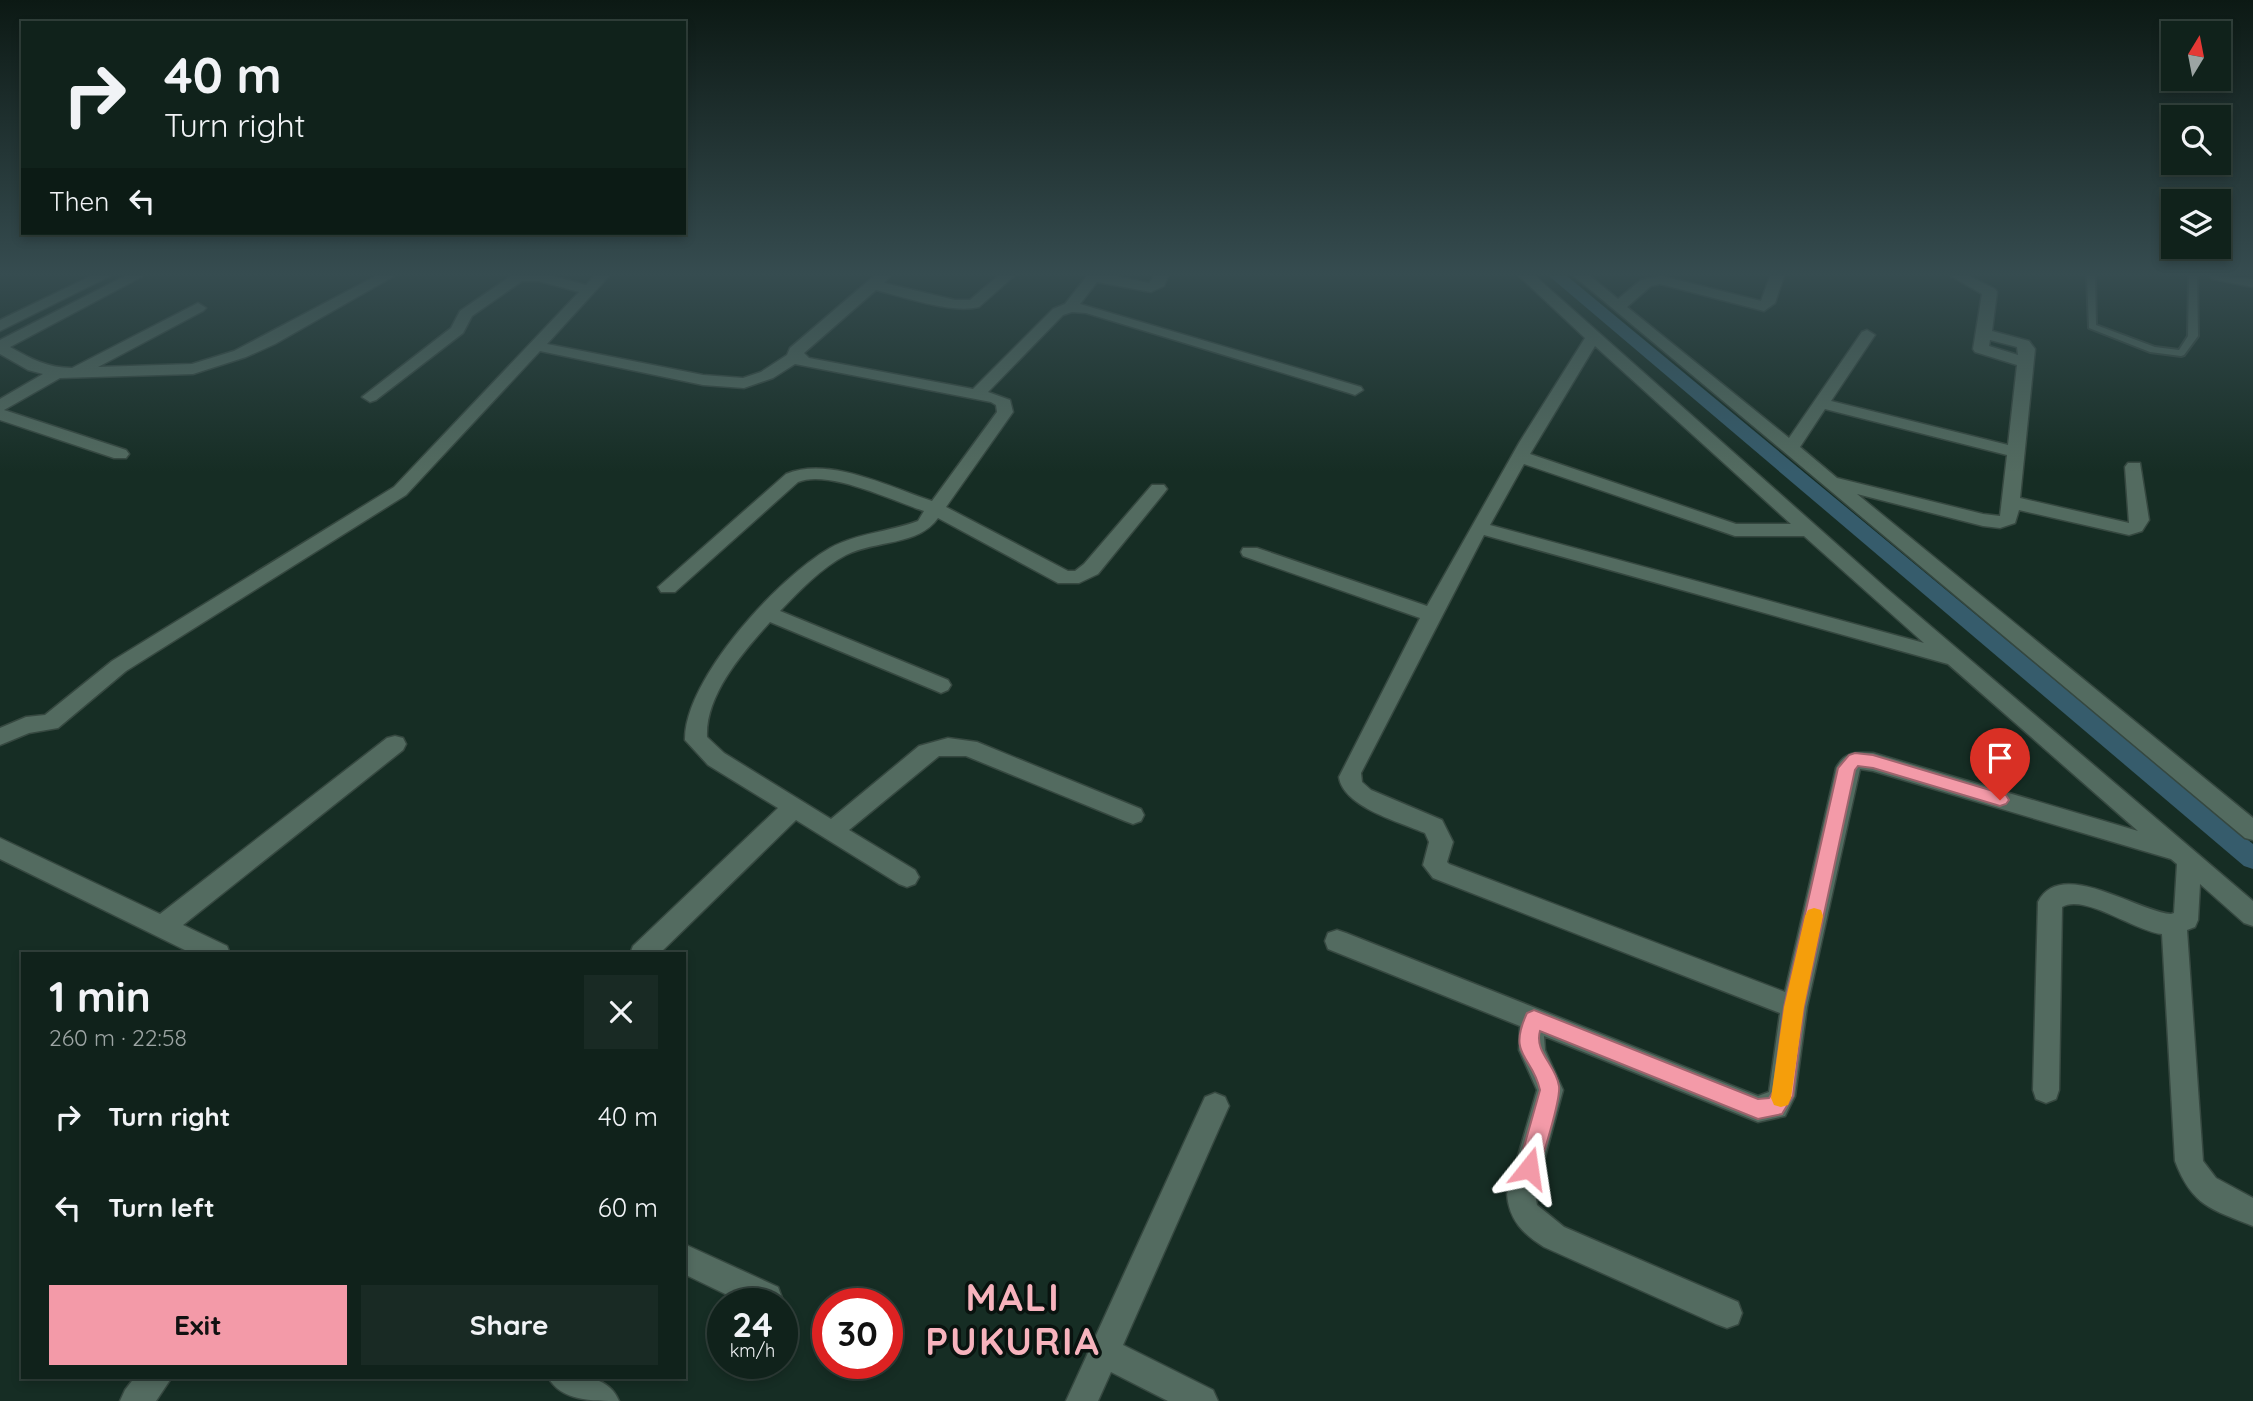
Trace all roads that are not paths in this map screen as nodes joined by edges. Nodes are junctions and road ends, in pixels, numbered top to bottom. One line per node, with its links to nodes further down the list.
1 (130, 341): 18 (street)
2 (268, 341): 18 (street)
3 (443, 341): 21 (street)
4 (540, 341): 15 (street)
5 (807, 341): 17 (street)
6 (1029, 341): 20 (street)
7 (1194, 341): 19 (street)
8 (1591, 341): 28 (street)
9 (1600, 341): 35 (street)
10 (1660, 341): 25 (street)
11 (1863, 341): 22 (street)
12 (2013, 341): 26 (street)
13 (2130, 341): 14 (lane)
14 (2189, 341)
15 (536, 346): 17 (street); 42 (street)
16 (0, 347): 18 (street)
17 (795, 357): 20 (street)
18 (65, 373): 23 (street)
19 (1355, 390)
20 (978, 393): 33 (street)
21 (370, 397)
22 (1821, 403): 25 (street); 26 (street)
23 (0, 406)
24 (0, 415): 27 (street)
25 (1790, 449): 30 (street)
26 (2016, 452): 32 (street)
27 (120, 454)
28 (1520, 457): 34 (street); 35 (street)
29 (2134, 467): 32 (street)
30 (1829, 481): 32 (street); 47 (street)
31 (1158, 489): 33 (street)
32 (2011, 502)
33 (936, 509): 37 (street); 38 (street)
34 (1480, 528): 39 (street); 40 (street)
35 (1809, 530): 40 (street)
36 (1250, 552): 39 (street)
37 (668, 587)
38 (766, 614): 41 (street); 44 (street)
39 (1430, 614): 57 (street)
40 (1955, 658): 49 (street)
41 (940, 685)
42 (0, 737)
43 (395, 744): 53 (street)
44 (794, 807): 46 (street); 56 (street)
45 (1133, 815): 46 (street)
46 (832, 831): 50 (street)
47 (2253, 831)
48 (0, 848): 53 (street)
49 (2184, 856): 51 (street); 52 (street); 57 (street)
50 (907, 877)
51 (2253, 916)
52 (2174, 926): 59 (street); 61 (street)
53 (162, 927): 55 (street)
54 (1338, 941): 58 (street)
55 (214, 952)
56 (644, 952)
57 (1794, 1007): 58 (street)
58 (1534, 1019): 64 (street)
59 (2046, 1090)
60 (1215, 1106): 65 (street)
61 (2253, 1212)
62 (686, 1260): 63 (street)
63 (746, 1288)
64 (1727, 1313)
65 (1105, 1353): 70 (street); 71 (street)
66 (154, 1379): 68 (street)
67 (567, 1379): 69 (street)
68 (136, 1401)
69 (603, 1401)
70 (1082, 1401)
71 (1202, 1401)

